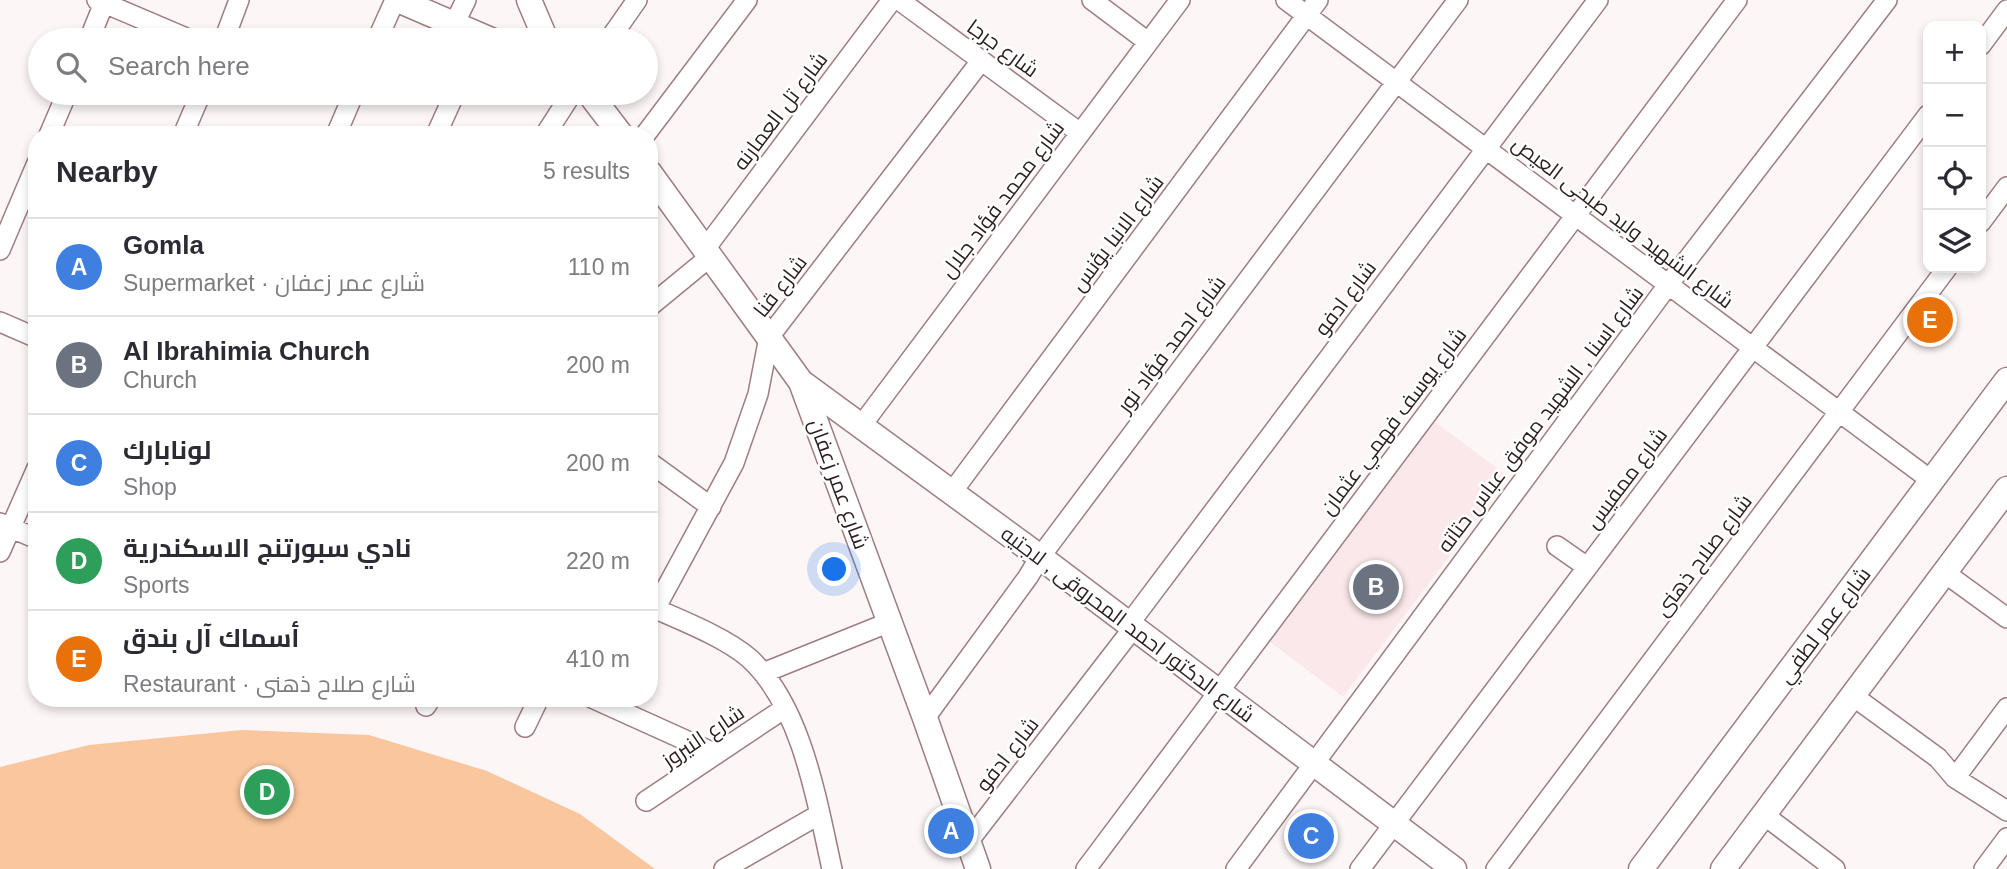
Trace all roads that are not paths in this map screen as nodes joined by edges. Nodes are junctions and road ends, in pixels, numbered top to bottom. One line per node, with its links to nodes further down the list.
1 (239, 0): 22 (street)
2 (396, 0): 19 (street); 23 (street)
3 (466, 0): 19 (street)
4 (529, 0): 25 (street)
5 (637, 0): 26 (street)
6 (747, 0): 44 (street)
7 (892, 0): 53 (street, شارع تل العمارنه)
8 (899, 0): 29 (street, شارع جرجا)
9 (1092, 0): 28 (street)
10 (1180, 0): 28 (street, شارع محمد فؤاد جلال)
11 (1286, 0): 17 (street, شارع الشهيد وليد صبحى العيص)
12 (1458, 0): 30 (street, شارع احمد فؤاد نور)
13 (1598, 0): 46 (street, شارع ادفو)
14 (1737, 0): 50 (street, شارع يوسف فهمي عثمان)
15 (1887, 0): 55 (street, شارع اسنا , الشهيد موفق عباس حتاته)
16 (100, 2): 20 (street); 21 (street)
17 (1312, 8): 30 (street, شارع الشهيد وليد صبحى العيص); 69 (street, شارع الانبا يؤنس)
18 (2007, 10): 27 (street)
19 (454, 24): 24 (street)
20 (92, 28)
21 (162, 28)
22 (228, 28)
23 (383, 28)
24 (462, 28)
25 (541, 28)
26 (617, 28)
27 (1986, 38)
28 (1148, 42): 45 (street, شارع محمد فؤاد جلال)
29 (981, 61): 45 (street, شارع جرجا); 59 (street, شارع قنا)
30 (1396, 82): 46 (street, شارع الشهيد وليد صبحى العيص); 75 (street, شارع احمد فؤاد نور)
31 (62, 105): 38 (street)
32 (196, 105): 39 (street)
33 (349, 105): 40 (street)
34 (450, 105): 41 (street)
35 (564, 105): 42 (street)
36 (598, 105): 43 (street)
37 (1923, 122): 60 (street, شارع ممفيس)
38 (56, 126)
39 (187, 126)
40 (340, 126)
41 (440, 126)
42 (551, 126)
43 (614, 126)
44 (652, 126)
45 (1080, 133): 64 (street, شارع محمد فؤاد جلال)
46 (1486, 149): 50 (street, شارع الشهيد وليد صبحى العيص); 82 (street, شارع ادفو)
47 (28, 184): 52 (street)
48 (2007, 187): 51 (street)
49 (658, 189): 53 (street, شارع عمر زعفان)
50 (1575, 215): 55 (street, شارع الشهيد وليد صبحى العيص); 84 (street, شارع يوسف فهمي عثمان)
51 (1986, 215)
52 (0, 250)
53 (708, 253): 56 (street, شارع تل العمارنه); 59 (street, شارع عمر زعفان)
54 (1943, 273): 63 (street, شارع صلاح ذهنى)
55 (1668, 285): 60 (street, شارع الشهيد وليد صبحى العيص); 93 (street, شارع اسنا , الشهيد موفق عباس حتاته)
56 (658, 299)
57 (0, 321): 58 (street)
58 (28, 334)
59 (769, 337): 62 (street, شارع عمر زعفان); 70 (street, شارع قنا)
60 (1753, 347): 63 (street, شارع الشهيد وليد صبحى العيص); 76 (street, شارع ممفيس)
61 (2007, 380): 66 (street, شارع عمر لطفي)
62 (801, 382): 64 (street, شارع الدكتور احمد المحروقى , لاجتيه); 81 (street, شارع عمر زعفان)
63 (1839, 411): 66 (street, شارع الشهيد وليد صبحى العيص); 109 (street, شارع صلاح ذهنى)
64 (861, 426): 69 (street, شارع الدكتور احمد المحروقى , لاجتيه)
65 (658, 468): 70 (street)
66 (1932, 481): 110 (street, شارع عمر لطفي)
67 (28, 484): 71 (street)
68 (2007, 489): 77 (street)
69 (952, 492): 75 (street, شارع الدكتور احمد المحروقى , لاجتيه)
70 (711, 506): 78 (street, شارع قنا)
71 (5, 525): 72 (street); 74 (street)
72 (28, 535)
73 (1557, 546): 76 (street)
74 (0, 552)
75 (1040, 557): 82 (street, شارع الدكتور احمد المحروقى , لاجتيه); 90 (street, شارع احمد فؤاد نور)
76 (1587, 567): 99 (street, شارع ممفيس)
77 (1945, 573): 80 (street); 85 (street)
78 (658, 598)
79 (658, 611): 83 (street)
80 (2007, 618)
81 (890, 622): 83 (street); 90 (street, شارع عمر زعفان)
82 (1131, 626): 84 (street, شارع الدكتور احمد المحروقى , لاجتيه); 101 (street, شارع ادفو)
83 (763, 673): 88 (street)
84 (1219, 692): 93 (street, شارع الدكتور احمد المحروقى , لاجتيه); 105 (street, شارع يوسف فهمي عثمان)
85 (1853, 696): 94 (street); 98 (street)
86 (535, 707): 91 (street)
87 (612, 707): 92 (street)
88 (785, 708): 92 (street, شارع النيروز); 97 (street)
89 (2007, 708): 94 (street)
90 (925, 718): 101 (street, شارع عمر زعفان)
91 (525, 727)
92 (716, 754): 95 (street, شارع النيروز)
93 (1314, 763): 99 (street, شارع الدكتور احمد المحروقى , لاجتيه); 106 (street, شارع اسنا , الشهيد موفق عباس حتاته)
94 (1955, 778): 96 (street)
95 (646, 801)
96 (2007, 811)
97 (820, 814): 102 (street); 103 (street)
98 (1764, 816): 111 (street); 112 (street)
99 (1394, 824): 107 (street, شارع ممفيس); 108 (street, شارع الدكتور احمد المحروقى , لاجتيه)
100 (2007, 838): 113 (street)
101 (968, 842): 104 (street, شارع عمر زعفان)
102 (724, 869)
103 (832, 869)
104 (978, 869)
105 (1086, 869)
106 (1236, 869)
107 (1360, 869)
108 (1454, 869)
109 (1496, 869)
110 (1641, 869)
111 (1723, 869)
112 (1835, 869)
113 (1984, 869)

